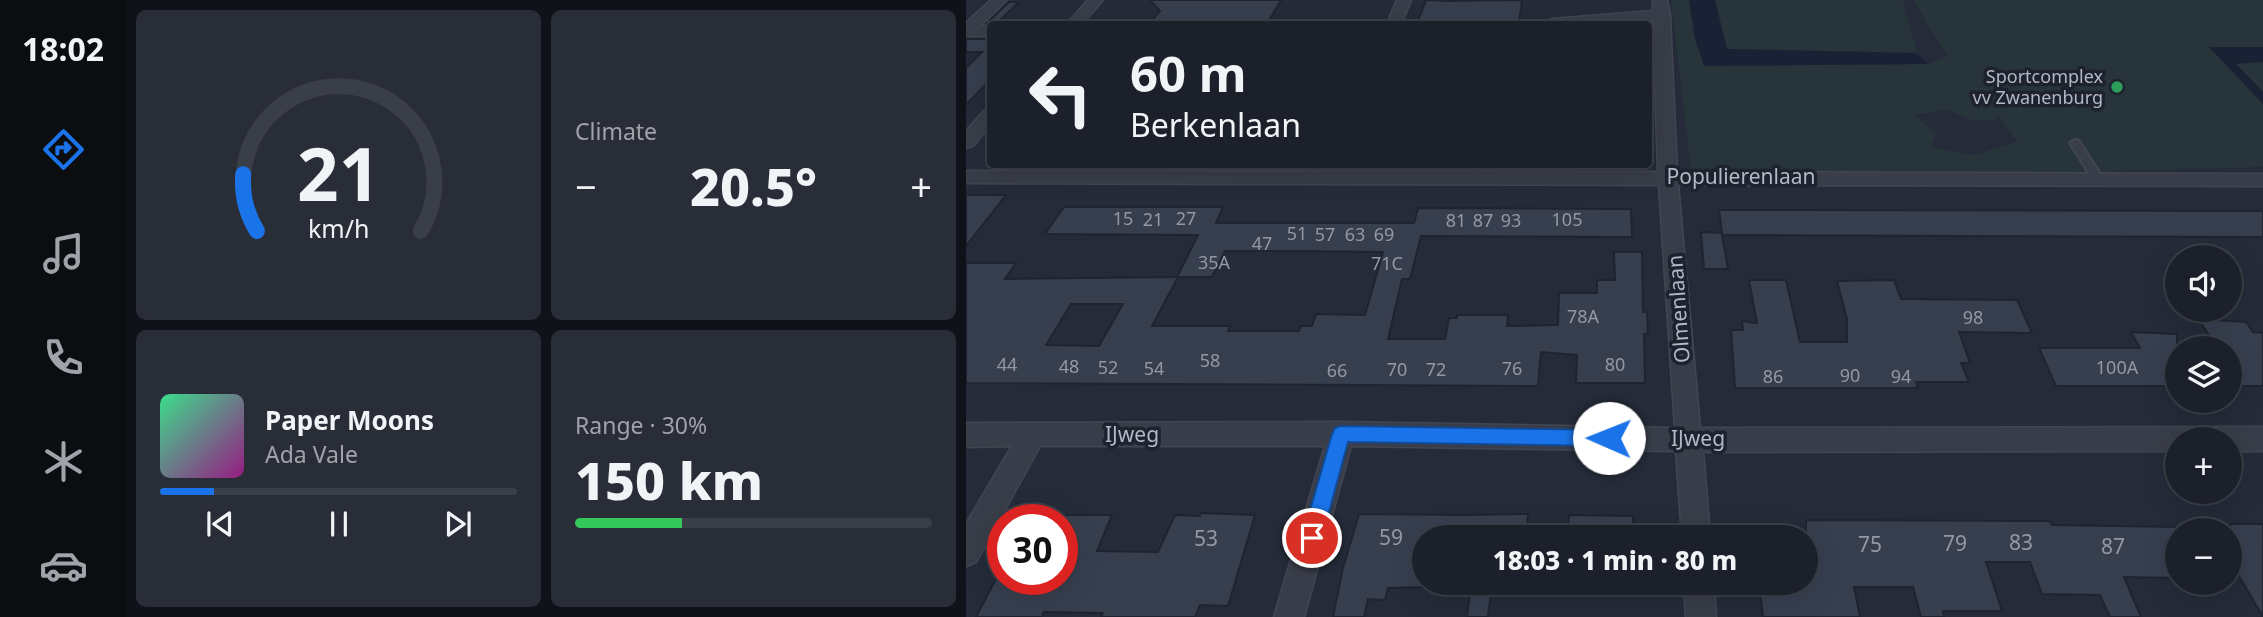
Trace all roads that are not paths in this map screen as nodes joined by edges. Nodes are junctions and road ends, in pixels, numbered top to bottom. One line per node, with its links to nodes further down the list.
1 (1000, 0): 9 (street)
2 (1096, 0): 5 (street)
3 (1404, 0): 6 (street)
4 (1661, 7): 7 (street, Olmenlaan); 11 (street, Olmenlaan)
5 (1077, 21)
6 (1395, 21)
7 (1571, 21)
8 (966, 31): 10 (street)
9 (966, 31)
10 (987, 31)
11 (1656, 79): 18 (street, Olmenlaan)
12 (987, 118): 13 (street)
13 (966, 142)
14 (2075, 143): 19 (lane)
15 (1337, 171): 16 (street, Populierenlaan); 17 (street, Populierenlaan)
16 (1475, 171): 18 (street, Populierenlaan)
17 (966, 177)
18 (1668, 177): 19 (street, Populierenlaan); 25 (street, Olmenlaan)
19 (2098, 179): 20 (street, Populierenlaan)
20 (2263, 180)
21 (1341, 434): 23 (street, IJweg); 25 (street, IJweg); 29 (street)
22 (966, 435): 23 (street, IJweg)
23 (1033, 435): 27 (street)
24 (2263, 439): 25 (street, IJweg)
25 (1689, 440): 26 (street, Olmenlaan)
26 (1695, 525)
27 (966, 552)
28 (1700, 595): 30 (street)
29 (1289, 617)
30 (1702, 617)

